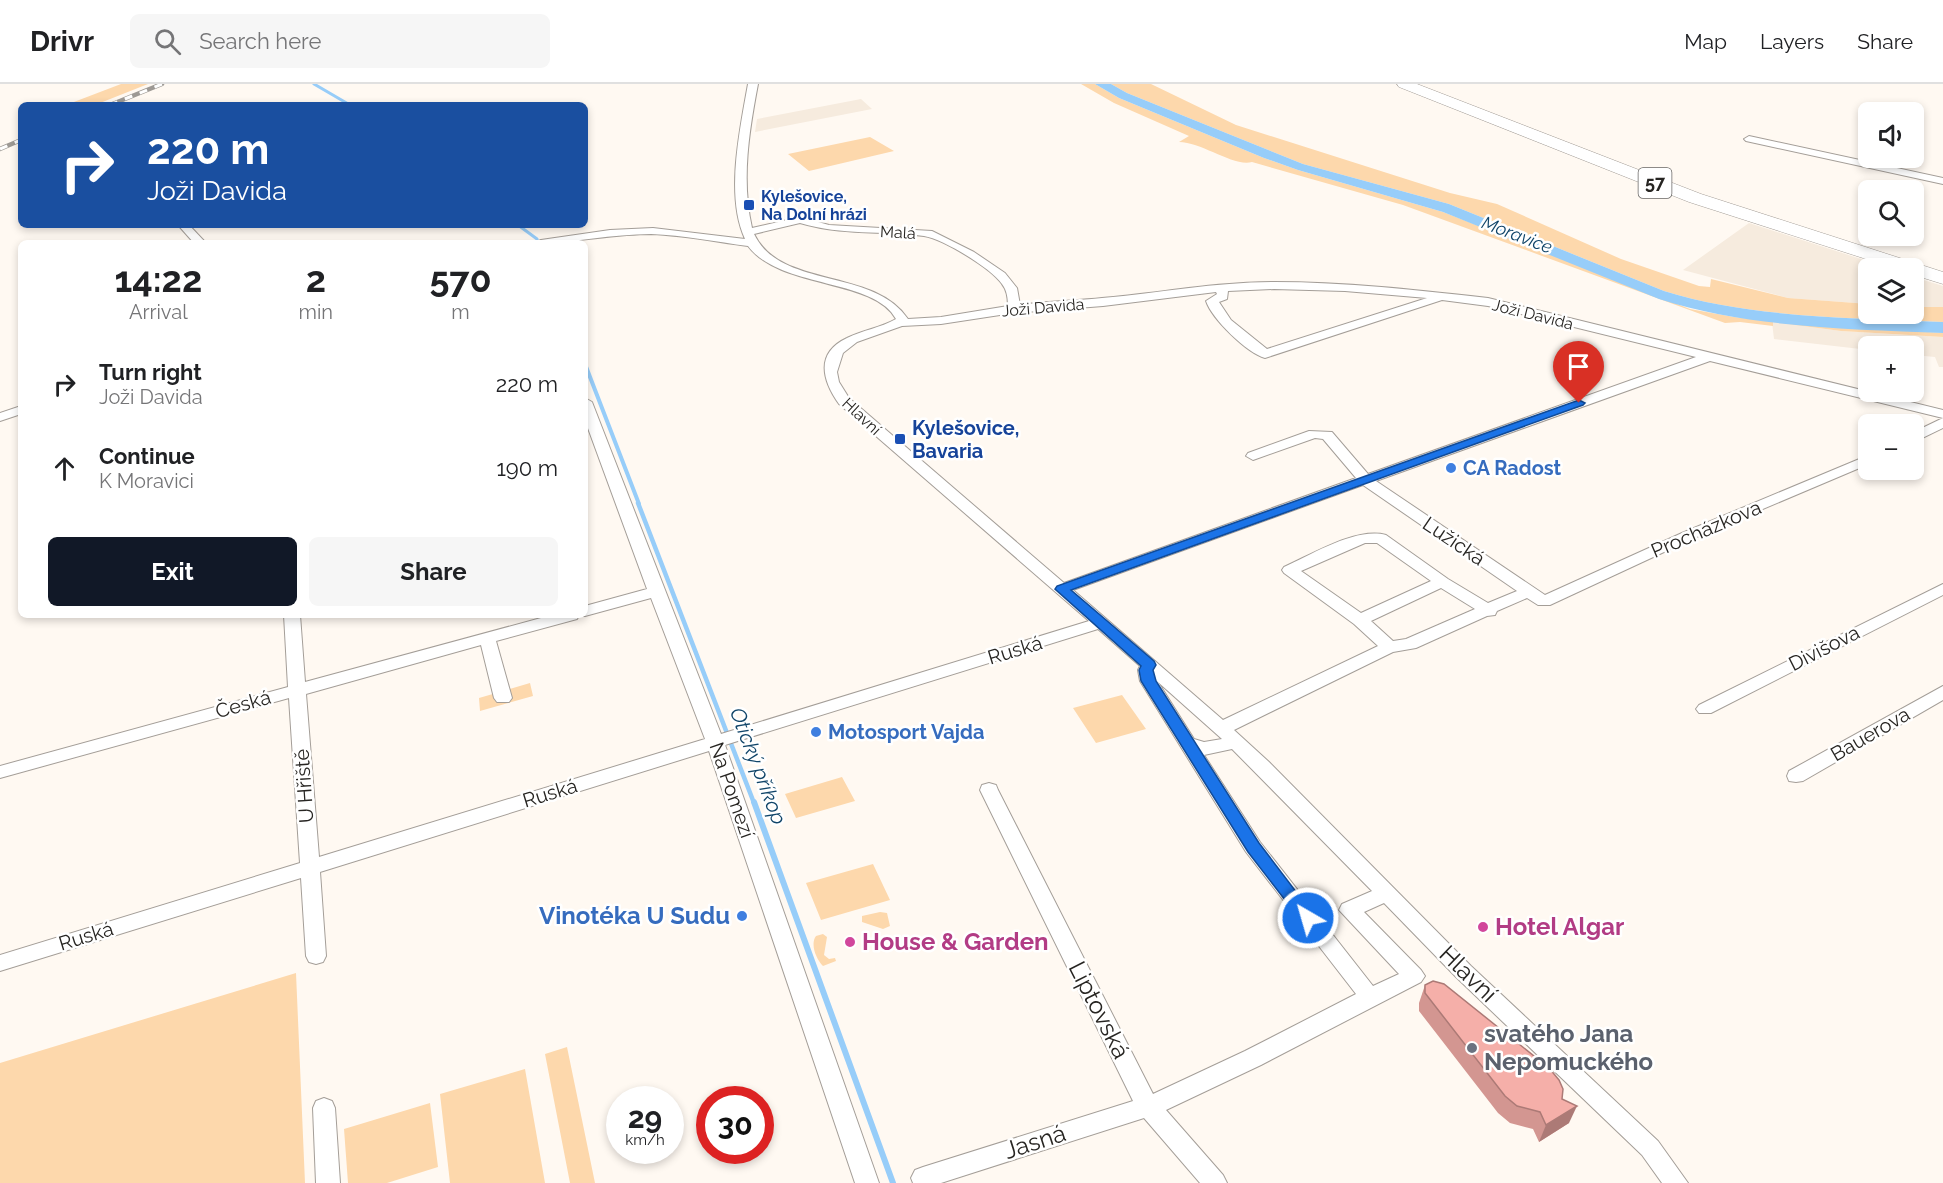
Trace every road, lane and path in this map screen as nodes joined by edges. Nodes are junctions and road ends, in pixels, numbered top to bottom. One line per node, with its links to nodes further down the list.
1 (753, 84): 6 (street)
2 (1404, 84): 9 (main road, 57)
3 (1749, 139): 4 (street)
4 (1943, 181)
5 (186, 228): 7 (street)
6 (750, 237): 8 (street); 14 (street, Malá); 15 (street)
7 (197, 240)
8 (562, 240)
9 (1877, 258)
10 (1924, 272): 11 (main road, 57)
11 (1943, 278)
12 (1221, 288): 13 (street, Joži Davida); 13 (street); 14 (street, Joži Davida)
13 (1444, 297): 16 (street, Joži Davida)
14 (1014, 309): 15 (street, Joži Davida)
15 (900, 322): 27 (street, Hlavní)
16 (1708, 357): 19 (street, Joži Davida); 25 (street)
17 (588, 410): 30 (street, Na Pomezí)
18 (18, 411): 20 (street)
19 (1943, 414)
20 (0, 417)
21 (1943, 422): 22 (street)
22 (1924, 432)
23 (1252, 456): 25 (street)
24 (1858, 464): 31 (street, Procházkova)
25 (1365, 480): 27 (street); 29 (street, Lužická)
26 (1442, 582): 33 (street); 36 (street); 36 (street)
27 (1061, 589): 37 (street, Hlavní)
28 (1943, 589): 45 (street, Divišova)
29 (1529, 591): 31 (street, Lužická); 33 (street)
30 (656, 592): 32 (street); 48 (street, Na Pomezí)
31 (1544, 602)
32 (588, 610)
33 (1489, 610): 39 (street)
34 (292, 618): 41 (street, U Hřiště)
35 (561, 618): 38 (street, Česká)
36 (1360, 620): 39 (street)
37 (1101, 623): 40 (street, Hlavní); 48 (street, Ruská)
38 (487, 638): 41 (street, Česká); 43 (street)
39 (1389, 647): 46 (street)
40 (1149, 665): 44 (street, Hlavní); 47 (street)
41 (296, 690): 50 (street, Česká); 53 (street, U Hřiště)
42 (1943, 692): 51 (street, Bauerova)
43 (503, 698)
44 (1199, 708): 46 (street, Hlavní); 47 (street)
45 (1705, 709)
46 (1222, 728): 49 (street, Hlavní)
47 (1181, 735): 49 (street); 57 (street)
48 (726, 739): 53 (street, Ruská); 62 (street, Na Pomezí)
49 (1236, 741): 54 (street, Hlavní)
50 (0, 772)
51 (1796, 776)
52 (989, 790): 58 (street, Liptovská)
53 (310, 867): 55 (street, U Hřiště); 56 (street, Ruská)
54 (1386, 893): 57 (street, Hlavní); 64 (street, Hlavní)
55 (316, 956)
56 (0, 963)
57 (1370, 997): 58 (street, Hlavní)
58 (1147, 1105): 60 (street, Jasná); 63 (street, Liptovská)
59 (324, 1108): 61 (street)
60 (923, 1178)
61 (328, 1183)
62 (867, 1183)
63 (1215, 1183)
64 (1676, 1183)

